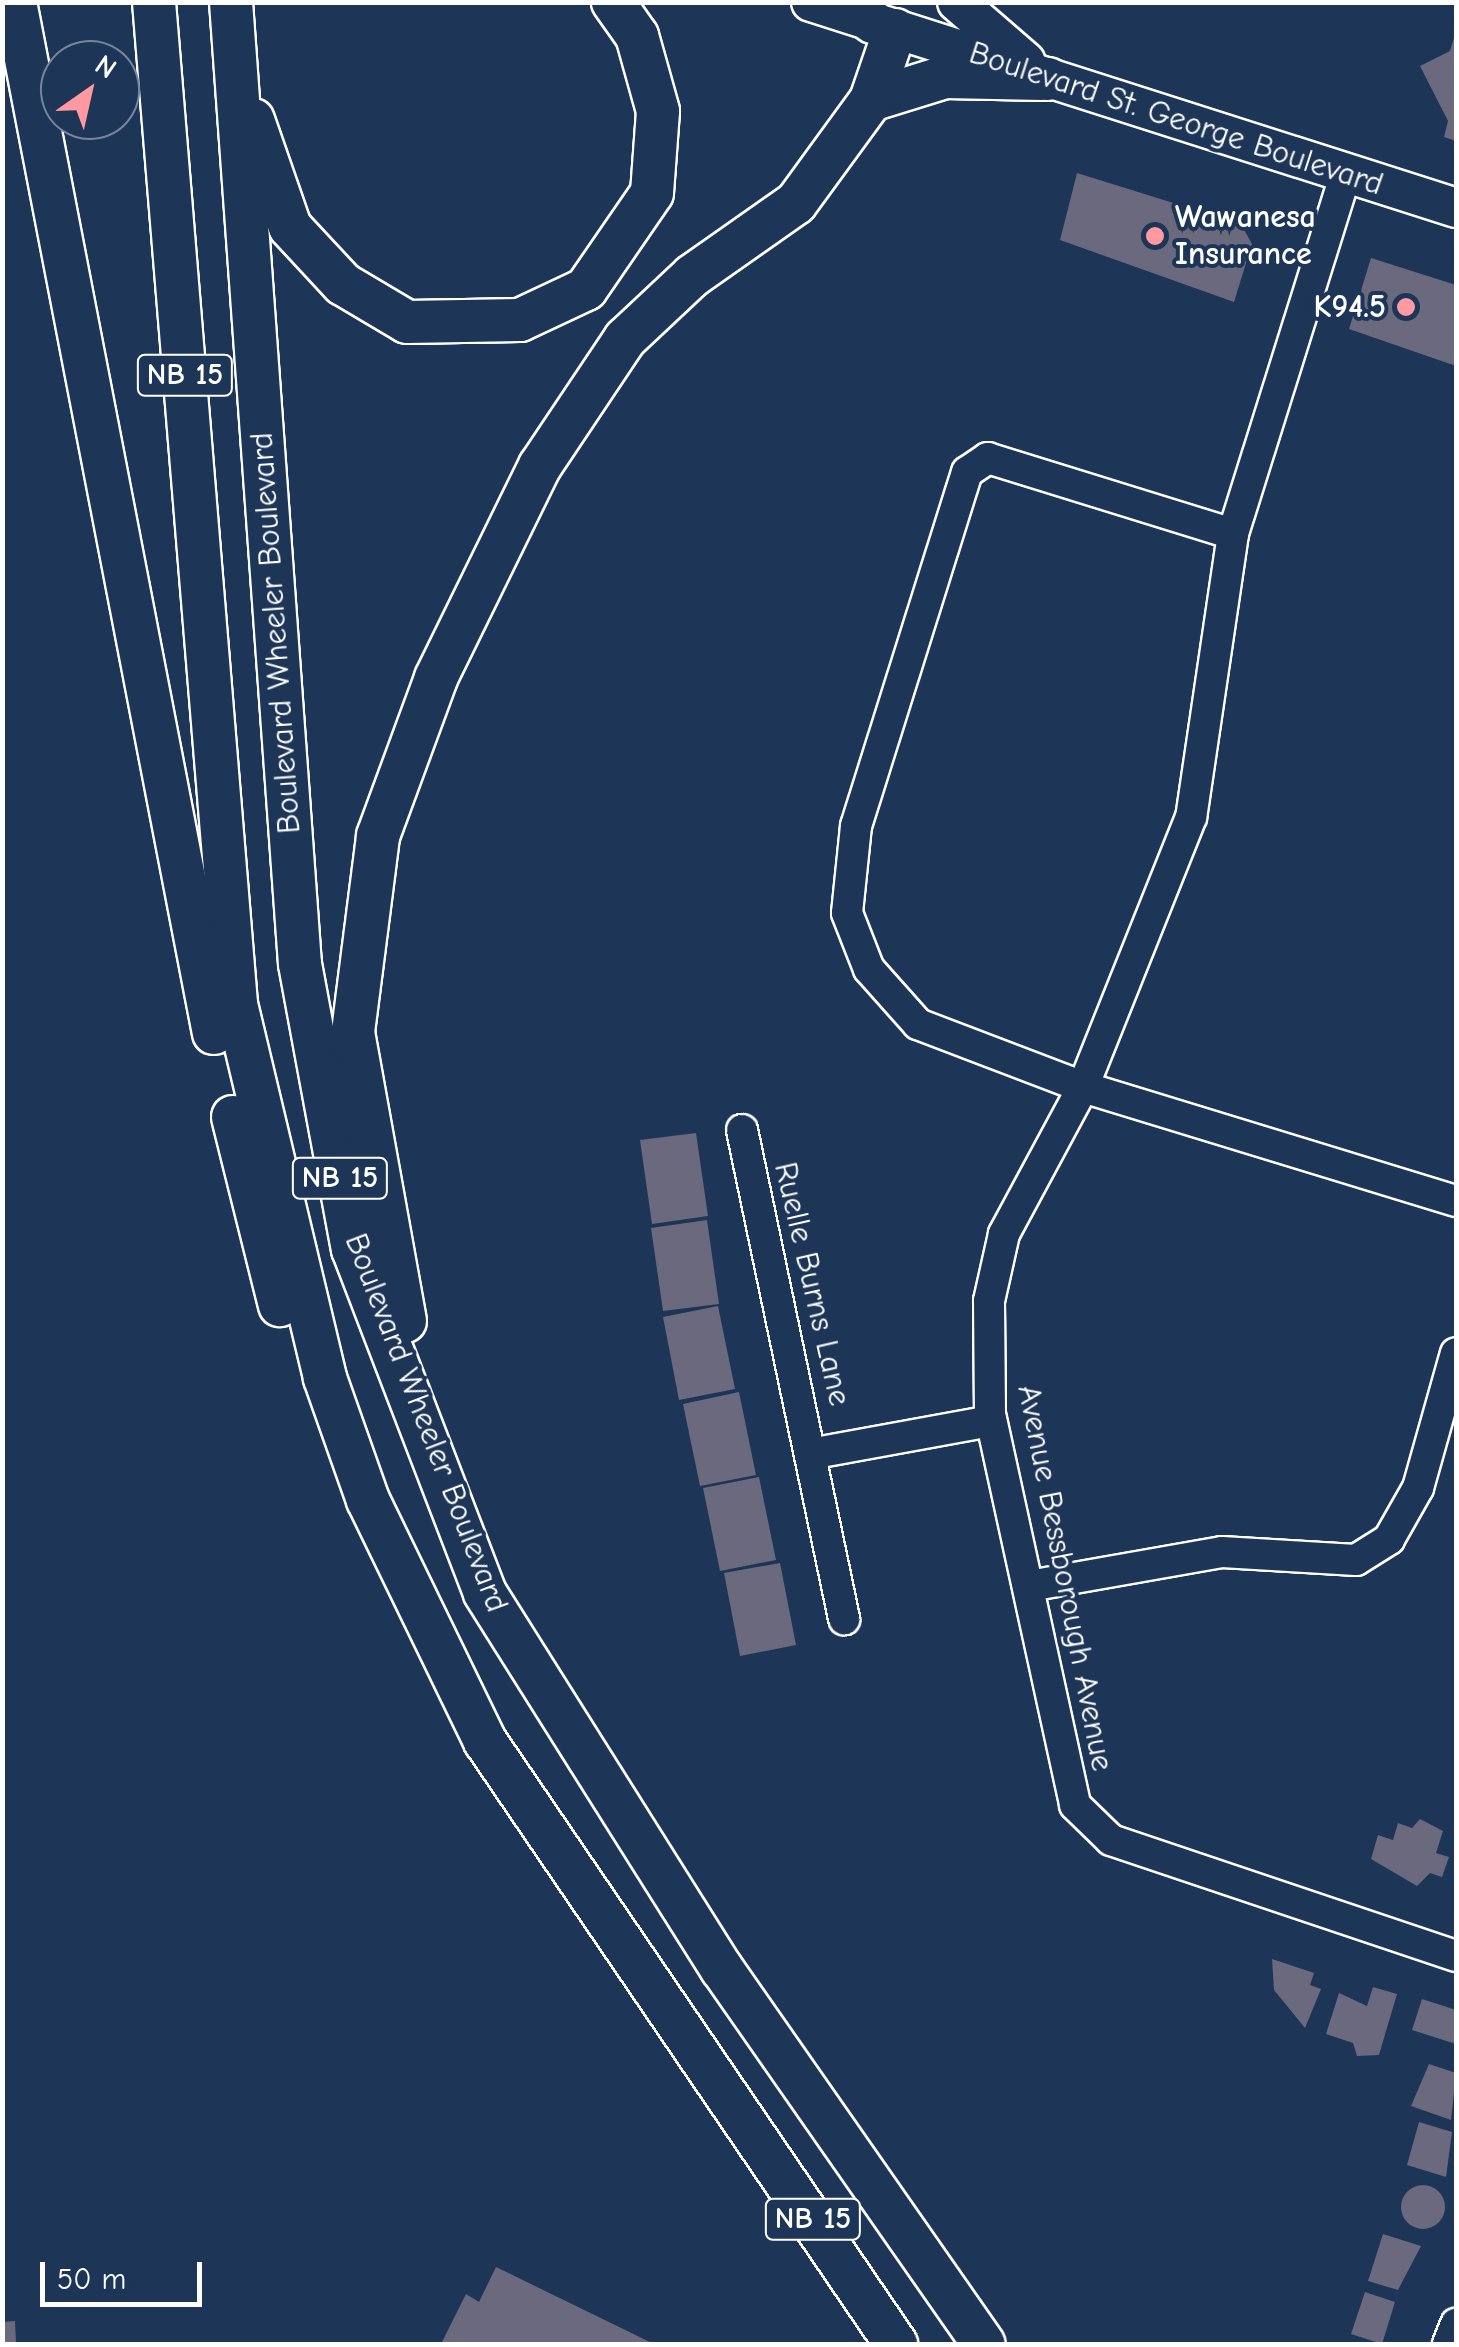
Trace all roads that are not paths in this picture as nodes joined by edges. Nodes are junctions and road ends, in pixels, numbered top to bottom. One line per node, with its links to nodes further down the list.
1 (16, 2): 23 (highway)
2 (154, 2): 23 (highway, Boulevard Wheeler Boulevard / NB 15)
3 (231, 2): 8 (highway, Boulevard Wheeler Boulevard / NB 15)
4 (613, 2): 8 (highway)
5 (811, 2): 7 (main road, Boulevard St. George Boulevard)
6 (957, 2): 9 (main road)
7 (872, 18): 9 (main road, Boulevard St. George Boulevard); 10 (highway)
8 (233, 63): 22 (highway, Boulevard Wheeler Boulevard / NB 15)
9 (1048, 79): 10 (highway); 11 (main road, Boulevard St. George Boulevard)
10 (871, 100): 22 (highway)
11 (1346, 173): 12 (main road, Boulevard St. George Boulevard); 13 (street, Avenue Bessborough Avenue)
12 (1456, 208)
13 (1233, 534): 14 (street, Avenue Bessborough Avenue); 14 (street)
14 (1083, 1088): 16 (street); 18 (street, Avenue Bessborough Avenue)
15 (742, 1130): 19 (street, Ruelle Burns Lane)
16 (1456, 1201)
17 (1456, 1353): 20 (street)
18 (991, 1421): 19 (street, Ruelle Burns Lane); 20 (street, Avenue Bessborough Avenue)
19 (815, 1454): 21 (street, Ruelle Burns Lane)
20 (1030, 1586): 24 (street, Avenue Bessborough Avenue)
21 (844, 1619)
22 (532, 1669): 27 (highway, Boulevard Wheeler Boulevard / NB 15)
23 (485, 1741): 26 (highway, Boulevard Wheeler Boulevard / NB 15)
24 (1456, 1956)
25 (1456, 2324): 28 (street)
26 (896, 2344)
27 (984, 2344)
28 (1448, 2344)

